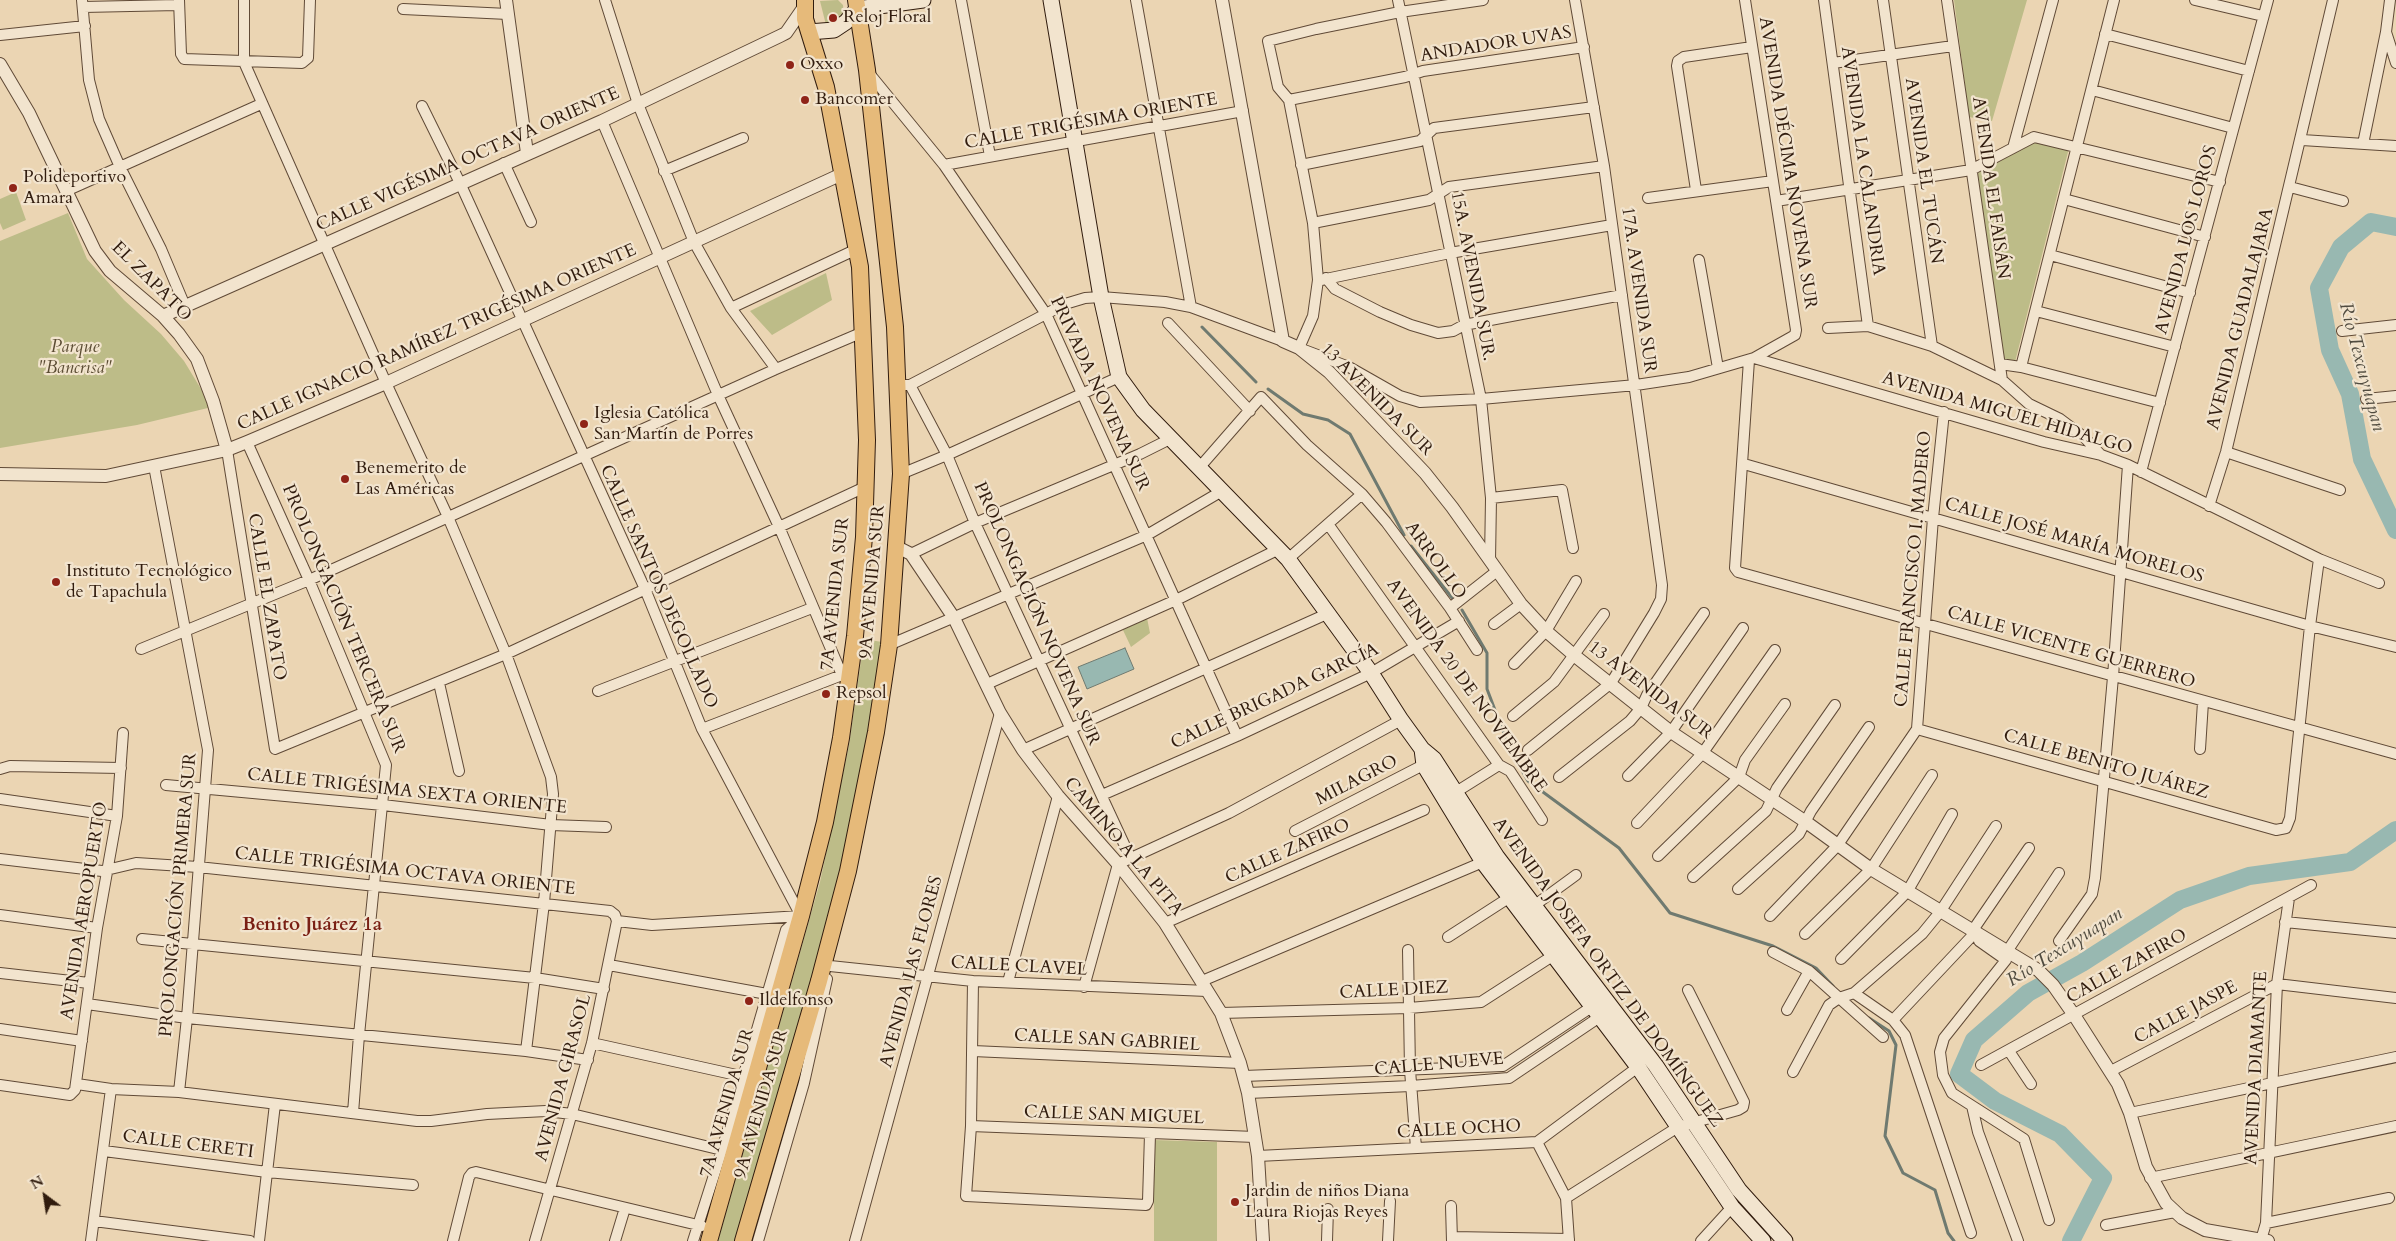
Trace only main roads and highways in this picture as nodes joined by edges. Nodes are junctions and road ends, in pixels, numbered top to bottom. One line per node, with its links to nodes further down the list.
1 (924, 0): 4 (main road)
2 (1051, 0): 6 (main road, AVENIDA JOSEFA ORTIZ DE DOMÍNGUEZ)
3 (805, 2): 5 (main road, 7A AVENIDA SUR)
4 (854, 3): 5 (main road); 9 (main road, 9A AVENIDA SUR)
5 (808, 32): 8 (main road, 7A AVENIDA SUR)
6 (1429, 762): 7 (main road, AVENIDA JOSEFA ORTIZ DE DOMÍNGUEZ); 7 (main road, AVENIDA JOSEFA ORTIZ DE DOMÍNGUEZ)
7 (1603, 1007): 10 (main road, AVENIDA JOSEFA ORTIZ DE DOMÍNGUEZ); 11 (main road, AVENIDA JOSEFA ORTIZ DE DOMÍNGUEZ)
8 (706, 1232)
9 (753, 1240)
10 (1763, 1241)
11 (1785, 1241)

